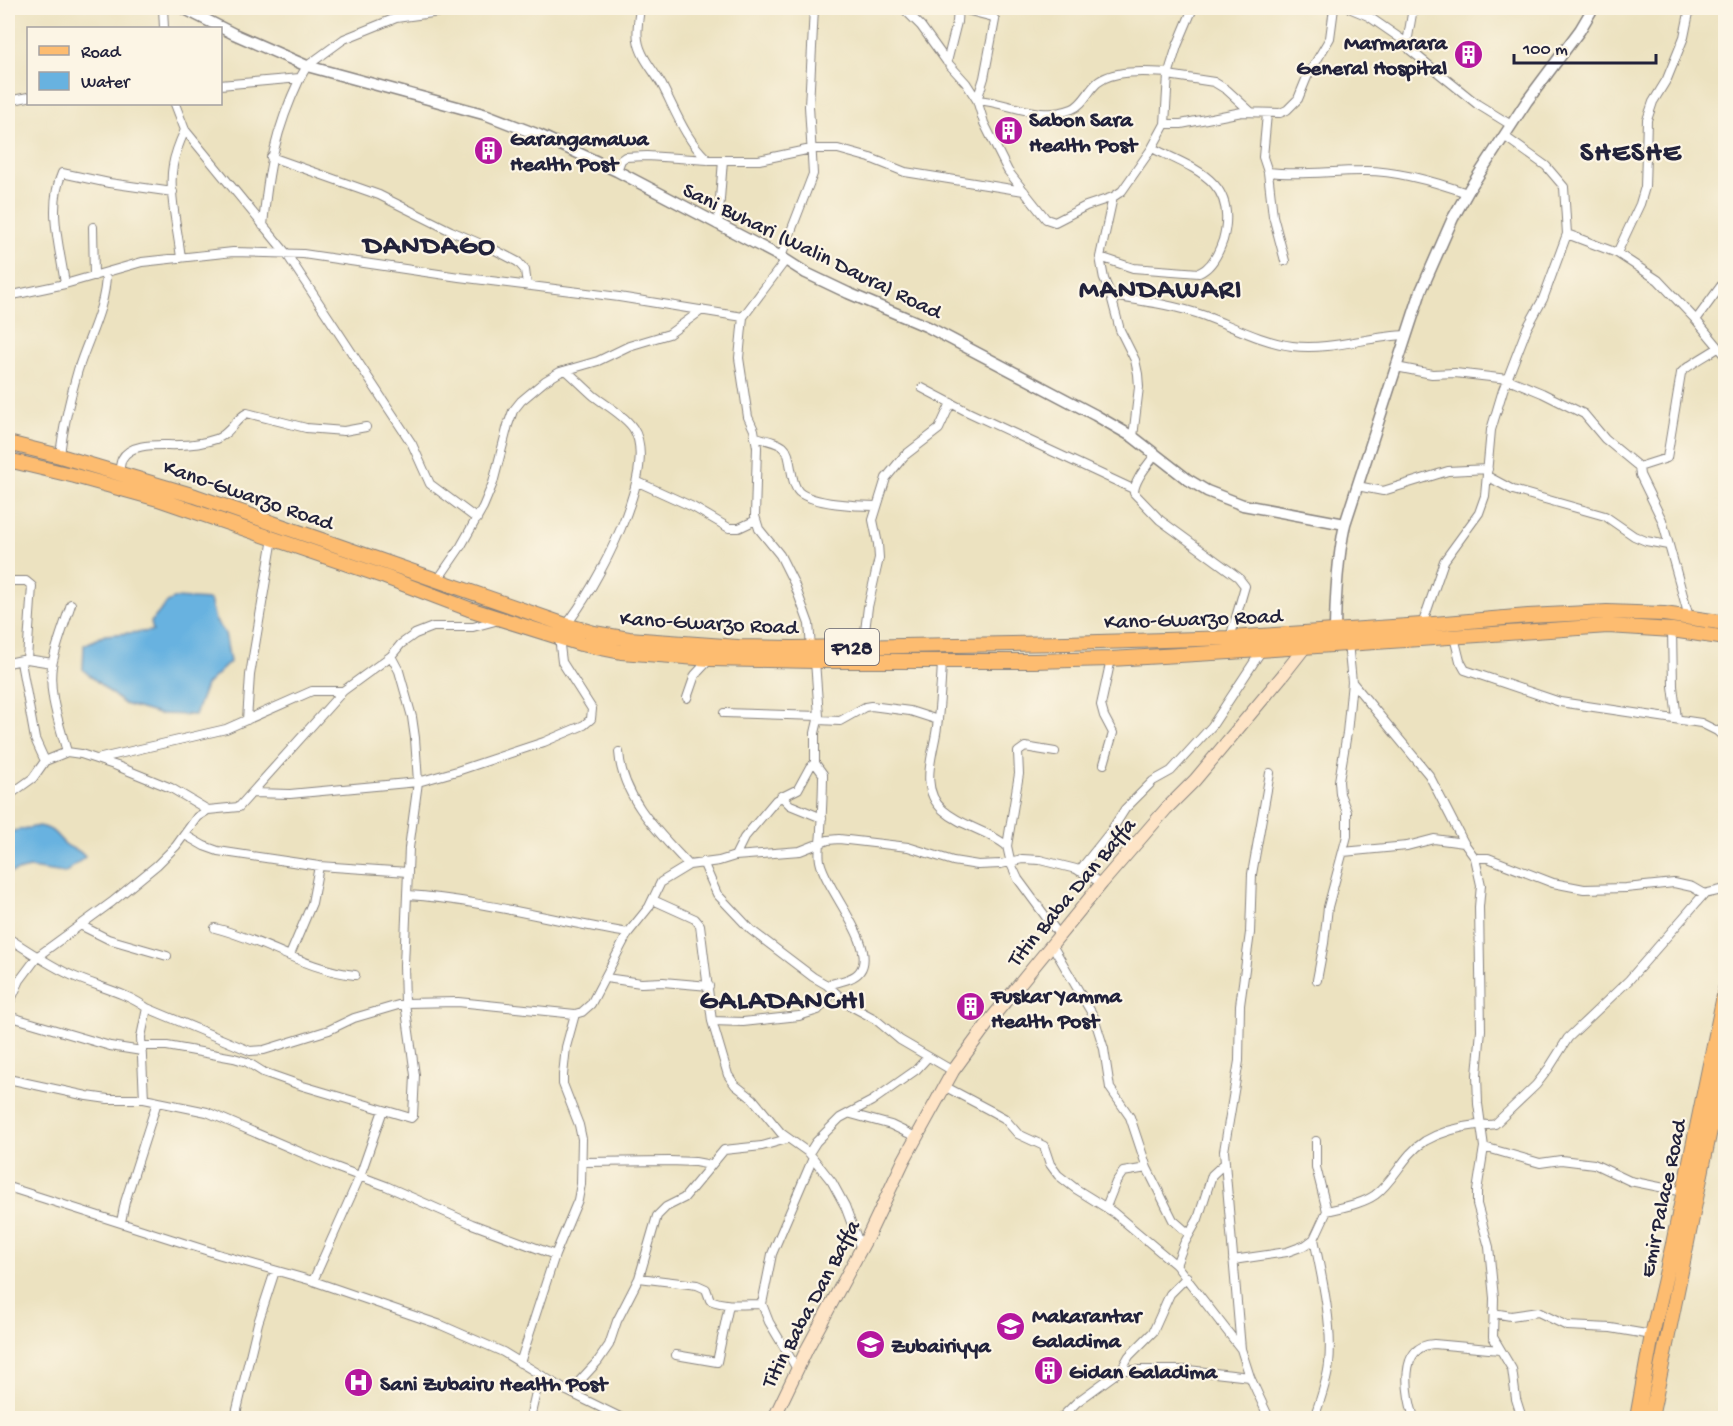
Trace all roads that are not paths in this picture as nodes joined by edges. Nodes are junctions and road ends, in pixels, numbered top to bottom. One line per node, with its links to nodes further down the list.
1 (163, 8): 16 (street)
2 (183, 8): 15 (street, Sani Buhari (Walin Daura) Road)
3 (209, 8): 15 (street)
4 (458, 8): 21 (street)
5 (640, 8): 38 (street)
6 (814, 8): 36 (street)
7 (903, 8): 20 (street)
8 (958, 8): 20 (street); 26 (street)
9 (1193, 8): 22 (street)
10 (1334, 8): 30 (street)
11 (1349, 8): 19 (street)
12 (1413, 8): 19 (street)
13 (1593, 8): 32 (street)
14 (1690, 8): 51 (street)
15 (197, 16): 17 (street, Sani Buhari (Walin Daura) Road)
16 (164, 27)
17 (220, 27)
18 (222, 28): 21 (street, Sani Buhari (Walin Daura) Road)
19 (1407, 44): 32 (street)
20 (947, 62): 26 (street)
21 (307, 66): 23 (street); 40 (street, Sani Buhari (Walin Daura) Road)
22 (1168, 74): 26 (street); 29 (street); 31 (street)
23 (300, 78): 24 (street); 37 (street)
24 (222, 85)
25 (27, 97): 27 (street)
26 (977, 100): 42 (street)
27 (8, 101)
28 (175, 105): 33 (street)
29 (1251, 112): 30 (street); 31 (street)
30 (1267, 114): 41 (street)
31 (1164, 124): 35 (street)
32 (1511, 125): 34 (street)
33 (185, 130): 43 (street); 47 (street)
34 (1504, 136): 44 (street); 49 (street)
35 (1152, 148): 45 (street); 52 (street)
36 (812, 149): 39 (street); 42 (street); 54 (street)
37 (271, 157): 47 (street); 60 (street)
38 (708, 160): 39 (street); 40 (street)
39 (723, 160): 46 (street)
40 (617, 171): 46 (street, Sani Buhari (Walin Daura) Road)
41 (1268, 172): 44 (street); 55 (street)
42 (1023, 191): 45 (street)
43 (173, 192): 53 (street); 59 (street)
44 (1467, 193): 66 (street)
45 (1113, 197): 52 (street)
46 (718, 225): 54 (street, Sani Buhari (Walin Daura) Road)
47 (263, 226): 50 (street)
48 (93, 227): 57 (street)
49 (1567, 234): 51 (street); 71 (street)
50 (286, 253): 53 (street); 60 (street); 88 (street)
51 (1617, 253): 65 (street)
52 (1100, 257): 62 (street)
53 (181, 258): 56 (street)
54 (783, 259): 64 (street); 76 (street, Sani Buhari (Walin Daura) Road)
55 (1285, 261)
56 (106, 273): 57 (street); 79 (street)
57 (94, 276): 59 (street)
58 (1725, 279): 65 (street)
59 (65, 284): 61 (street)
60 (527, 285): 63 (street)
61 (8, 296)
62 (1111, 296): 66 (street); 76 (street)
63 (702, 310): 64 (street); 70 (street)
64 (743, 317): 75 (street)
65 (1696, 320): 67 (street)
66 (1407, 335): 69 (street)
67 (1718, 348): 68 (street); 81 (street)
68 (1725, 356)
69 (1396, 367): 71 (street); 85 (street)
70 (567, 371): 84 (street); 88 (street)
71 (1508, 379): 81 (street); 83 (street)
72 (922, 388): 73 (street)
73 (951, 403): 86 (street); 87 (street)
74 (366, 427): 82 (street)
75 (755, 437): 87 (street); 89 (street)
76 (1133, 437): 78 (street, Sani Buhari (Walin Daura) Road)
77 (8, 443): 79 (main road, Kano-Gwarzo Road / F128)
78 (1155, 454): 86 (street); 90 (street, Sani Buhari (Walin Daura) Road)
79 (60, 456): 82 (main road, Kano-Gwarzo Road / F128)
80 (8, 460): 91 (main road, Kano-Gwarzo Road / F128)
81 (1639, 466): 92 (street)
82 (119, 473): 94 (main road, Kano-Gwarzo Road / F128)
83 (1488, 473): 85 (street); 92 (street); 101 (street)
84 (638, 482): 89 (street); 103 (street)
85 (1357, 486): 90 (street)
86 (1133, 489): 107 (street)
87 (876, 506): 112 (street)
88 (477, 519): 94 (street)
89 (756, 520): 111 (street)
90 (1345, 524): 104 (street)
91 (273, 538): 97 (main road, Kano-Gwarzo Road / F128); 130 (street)
92 (1668, 545): 98 (street)
93 (8, 581): 118 (street)
94 (436, 581): 95 (main road, Kano-Gwarzo Road / F128)
95 (486, 598): 97 (main road); 103 (main road, Kano-Gwarzo Road / F128)
96 (71, 604): 123 (street)
97 (482, 612): 99 (main road, Kano-Gwarzo Road / F128)
98 (1689, 617): 100 (main road, Kano-Gwarzo Road / F128); 101 (main road, Kano-Gwarzo Road / F128)
99 (506, 619): 103 (main road, Kano-Gwarzo Road / F128); 115 (street)
100 (1725, 623)
101 (1422, 625): 104 (main road, Kano-Gwarzo Road / F128)
102 (1672, 630): 106 (main road, Kano-Gwarzo Road / F128); 108 (main road, Kano-Gwarzo Road / F128); 129 (street)
103 (562, 631): 111 (main road, Kano-Gwarzo Road / F128); 116 (main road, Kano-Gwarzo Road / F128); 141 (street)
104 (1335, 631): 105 (main road, Kano-Gwarzo Road / F128); 110 (street)
105 (1308, 632): 107 (main road, Kano-Gwarzo Road / F128); 113 (main road, Titin Baba Dan Baffa)
106 (1454, 637): 110 (main road, Kano-Gwarzo Road / F128); 129 (street)
107 (1230, 638): 109 (main road, Kano-Gwarzo Road / F128)
108 (1725, 638)
109 (1033, 643): 112 (main road, Kano-Gwarzo Road / F128); 120 (main road)
110 (1341, 644): 113 (main road, Kano-Gwarzo Road / F128); 124 (street)
111 (811, 647): 112 (main road, Kano-Gwarzo Road / F128)
112 (863, 647)
113 (1305, 647): 114 (main road, Kano-Gwarzo Road / F128); 160 (main road, Titin Baba Dan Baffa)
114 (1262, 650): 117 (main road, Kano-Gwarzo Road / F128); 158 (street)
115 (391, 656): 125 (street); 141 (street)
116 (710, 659): 119 (main road, Kano-Gwarzo Road / F128); 126 (street)
117 (1111, 659): 120 (main road, Kano-Gwarzo Road / F128); 139 (street)
118 (24, 660): 122 (street); 123 (street); 137 (street)
119 (815, 661): 121 (main road, Kano-Gwarzo Road / F128); 128 (street)
120 (1034, 661): 121 (main road, Kano-Gwarzo Road / F128)
121 (942, 662): 131 (street)
122 (8, 663)
123 (52, 663): 133 (street)
124 (1352, 682): 149 (street); 151 (street)
125 (343, 691): 130 (street); 142 (street)
126 (687, 698)
127 (724, 713): 128 (street)
128 (818, 718): 131 (street); 138 (street)
129 (1677, 719): 132 (street)
130 (247, 720): 136 (street)
131 (938, 720): 150 (street)
132 (1725, 739)
133 (67, 752): 136 (street); 137 (street)
134 (619, 752): 156 (street)
135 (1055, 752): 150 (street)
136 (97, 759): 145 (street)
137 (45, 761): 143 (street)
138 (815, 763): 144 (street); 146 (street)
139 (1104, 764)
140 (1269, 773): 206 (street)
141 (418, 782): 142 (street); 159 (street)
142 (254, 793): 145 (street)
143 (8, 796)
144 (781, 796): 146 (street); 152 (street)
145 (208, 810): 147 (street)
146 (822, 818): 148 (street)
147 (184, 834): 157 (street); 165 (street)
148 (820, 843): 152 (street); 155 (street); 176 (street)
149 (1464, 843): 151 (street); 153 (street)
150 (1007, 846): 155 (street)
151 (1343, 852): 175 (street)
152 (735, 856): 154 (street)
153 (1475, 858): 162 (street); 199 (street)
154 (703, 862): 156 (street); 176 (street)
155 (1011, 862): 158 (street); 169 (street)
156 (689, 865): 164 (street)
157 (319, 866): 159 (street); 172 (street)
158 (1079, 870): 160 (street)
159 (408, 872): 163 (street)
160 (1102, 883): 169 (main road, Titin Baba Dan Baffa)
161 (1725, 889): 162 (street)
162 (1704, 894): 199 (street)
163 (408, 895): 167 (street); 181 (street)
164 (653, 900): 167 (street); 177 (street)
165 (80, 925): 170 (street); 171 (street)
166 (215, 928): 172 (street)
167 (628, 933): 174 (street)
168 (8, 938): 170 (street)
169 (1056, 941): 192 (main road, Titin Baba Dan Baffa); 208 (street)
170 (38, 956): 180 (street); 183 (street)
171 (166, 956)
172 (290, 956): 173 (street)
173 (355, 975)
174 (606, 978): 177 (street); 184 (street)
175 (1317, 980)
176 (827, 985): 179 (street)
177 (709, 986): 186 (street)
178 (1725, 986): 211 (main road, Emir Palace Road)
179 (834, 992): 186 (street); 190 (street)
180 (10, 993): 182 (street)
181 (405, 1003): 184 (street); 188 (street); 197 (street)
182 (8, 1006)
183 (147, 1008): 187 (street); 188 (street)
184 (575, 1014): 205 (street)
185 (8, 1016): 187 (street)
186 (712, 1021): 201 (street)
187 (142, 1049): 191 (street); 195 (street)
188 (250, 1051): 191 (street)
189 (1725, 1053): 248 (main road, Emir Palace Road)
190 (928, 1057): 192 (street); 198 (street)
191 (247, 1062): 197 (street)
192 (953, 1071): 194 (main road, Titin Baba Dan Baffa)
193 (8, 1079): 195 (street)
194 (944, 1086): 200 (main road, Titin Baba Dan Baffa); 212 (street)
195 (144, 1099): 196 (street)
196 (157, 1102): 209 (street); 214 (street)
197 (383, 1110): 209 (street)
198 (851, 1113): 200 (street); 204 (street)
199 (1481, 1125): 203 (street); 213 (street)
200 (916, 1137): 217 (main road, Titin Baba Dan Baffa)
201 (788, 1139): 204 (street); 207 (street)
202 (1316, 1141): 213 (street)
203 (1484, 1147): 211 (street); 227 (street)
204 (811, 1156): 217 (street); 225 (street)
205 (583, 1162): 207 (street); 218 (street)
206 (1225, 1163): 215 (street); 219 (street)
207 (711, 1165): 223 (street)
208 (1147, 1168): 212 (street); 215 (street)
209 (360, 1176): 218 (street); 224 (street)
210 (8, 1186): 214 (street)
211 (1684, 1192): 228 (main road, Emir Palace Road)
212 (1106, 1207): 220 (street)
213 (1327, 1211): 216 (street)
214 (121, 1222): 221 (street)
215 (1189, 1234): 220 (street)
216 (1314, 1239): 219 (street); 244 (street)
217 (861, 1249): 233 (main road, Titin Baba Dan Baffa)
218 (555, 1255): 232 (street)
219 (1233, 1260): 229 (street)
220 (1176, 1265): 222 (street)
221 (275, 1271): 224 (street); 239 (street)
222 (1187, 1277): 229 (street); 234 (street)
223 (639, 1278): 226 (street); 237 (street)
224 (313, 1281): 232 (street)
225 (762, 1304): 226 (street); 233 (street)
226 (729, 1305): 231 (street)
227 (1493, 1313): 228 (street); 230 (street)
228 (1652, 1335): 247 (main road, Emir Palace Road)
229 (1241, 1349): 236 (street)
230 (1500, 1350): 245 (street); 246 (street)
231 (676, 1354)
232 (520, 1363): 235 (street)
233 (796, 1369): 241 (main road, Titin Baba Dan Baffa)
234 (1121, 1370): 236 (street); 242 (street)
235 (540, 1375): 237 (street); 238 (street)
236 (1250, 1377): 243 (street)
237 (567, 1391): 240 (street)
238 (531, 1418)
239 (235, 1419)
240 (622, 1419)
241 (774, 1419)
242 (1061, 1419)
243 (1269, 1419)
244 (1314, 1419)
245 (1414, 1419)
246 (1522, 1419)
247 (1637, 1419)
248 (1651, 1419)

